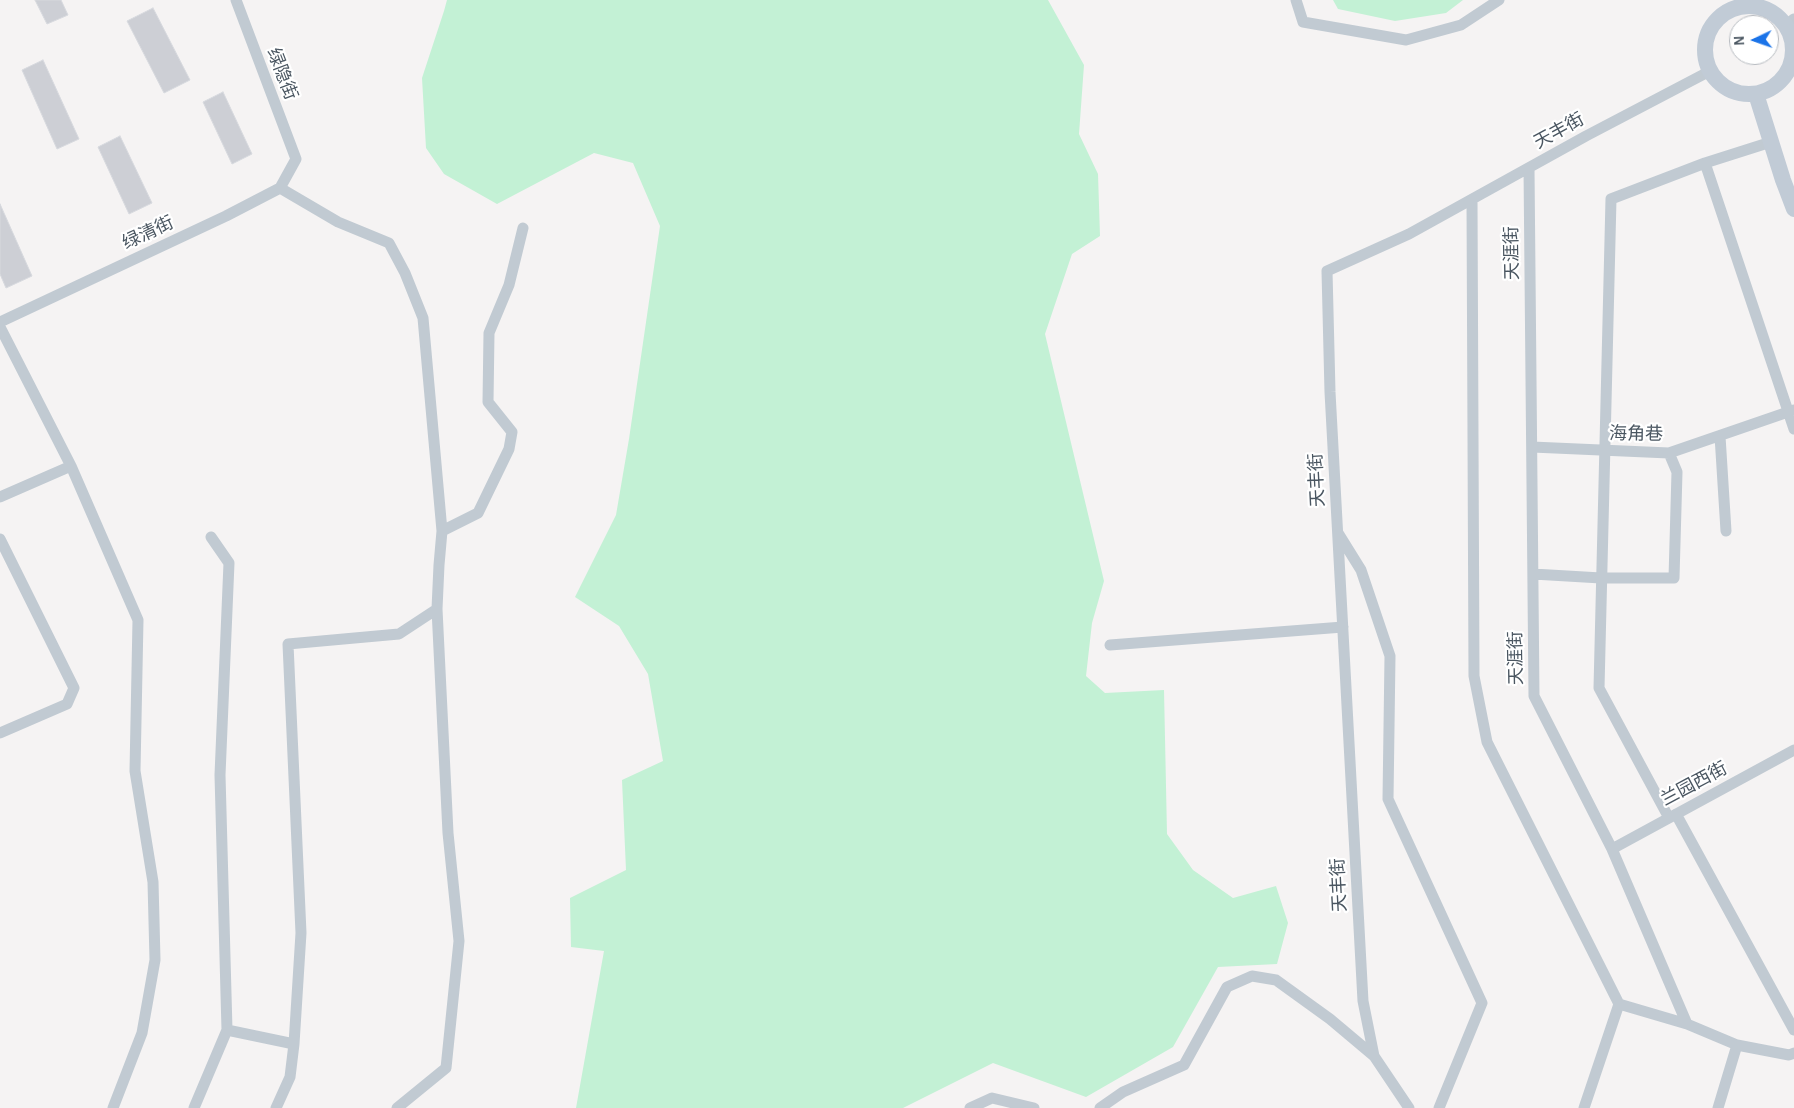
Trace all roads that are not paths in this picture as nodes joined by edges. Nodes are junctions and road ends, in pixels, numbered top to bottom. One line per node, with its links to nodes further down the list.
1 (236, 0): 11 (street, 绿隐街)
2 (1296, 0): 3 (street)
3 (1498, 0)
4 (1742, 3): 5 (street); 6 (street)
5 (1790, 22): 7 (street)
6 (1710, 71): 7 (street); 10 (street, 天丰街)
7 (1756, 94): 8 (street)
8 (1771, 142): 9 (street); 13 (street)
9 (1705, 163): 17 (street); 21 (street)
10 (1529, 168): 12 (street, 天丰街); 20 (street, 天涯街)
11 (280, 188): 15 (street, 绿清街); 25 (street)
12 (1472, 199): 26 (street, 天丰街); 39 (street)
13 (1794, 209)
14 (523, 228): 25 (street)
15 (0, 322)
16 (0, 327): 23 (street)
17 (1791, 411): 18 (street); 19 (street, 海角巷)
18 (1794, 429)
19 (1720, 436): 22 (street, 海角巷); 27 (street)
20 (1532, 447): 21 (street, 海角巷); 30 (street, 天涯街)
21 (1605, 451): 22 (street, 海角巷); 31 (street)
22 (1668, 453): 31 (street)
23 (71, 466): 24 (street); 47 (street)
24 (0, 497)
25 (442, 531): 32 (street)
26 (1337, 531): 33 (street, 天丰街); 55 (street)
27 (1726, 532)
28 (211, 537): 41 (street)
29 (0, 539): 35 (street)
30 (1533, 574): 31 (street); 38 (street, 天涯街)
31 (1601, 578): 37 (street)
32 (437, 609): 43 (street); 50 (street)
33 (1343, 627): 34 (street); 46 (street, 天丰街)
34 (1110, 645)
35 (0, 733)
36 (1794, 750): 37 (street, 兰园西街)
37 (1673, 816): 38 (street, 兰园西街); 42 (street)
38 (1612, 849): 40 (street, 天涯街)
39 (1619, 1004): 40 (street); 56 (street)
40 (1687, 1024): 44 (street)
41 (227, 1030): 43 (street); 48 (street)
42 (1794, 1030)
43 (294, 1044): 49 (street)
44 (1737, 1044): 45 (street); 57 (street)
45 (1794, 1053)
46 (1374, 1056): 53 (street); 54 (street, 天丰街)
47 (113, 1108)
48 (194, 1108)
49 (276, 1108)
50 (397, 1108)
51 (970, 1108): 52 (street)
52 (1034, 1108)
53 (1100, 1108)
54 (1409, 1108)
55 (1439, 1108)
56 (1584, 1108)
57 (1718, 1108)

